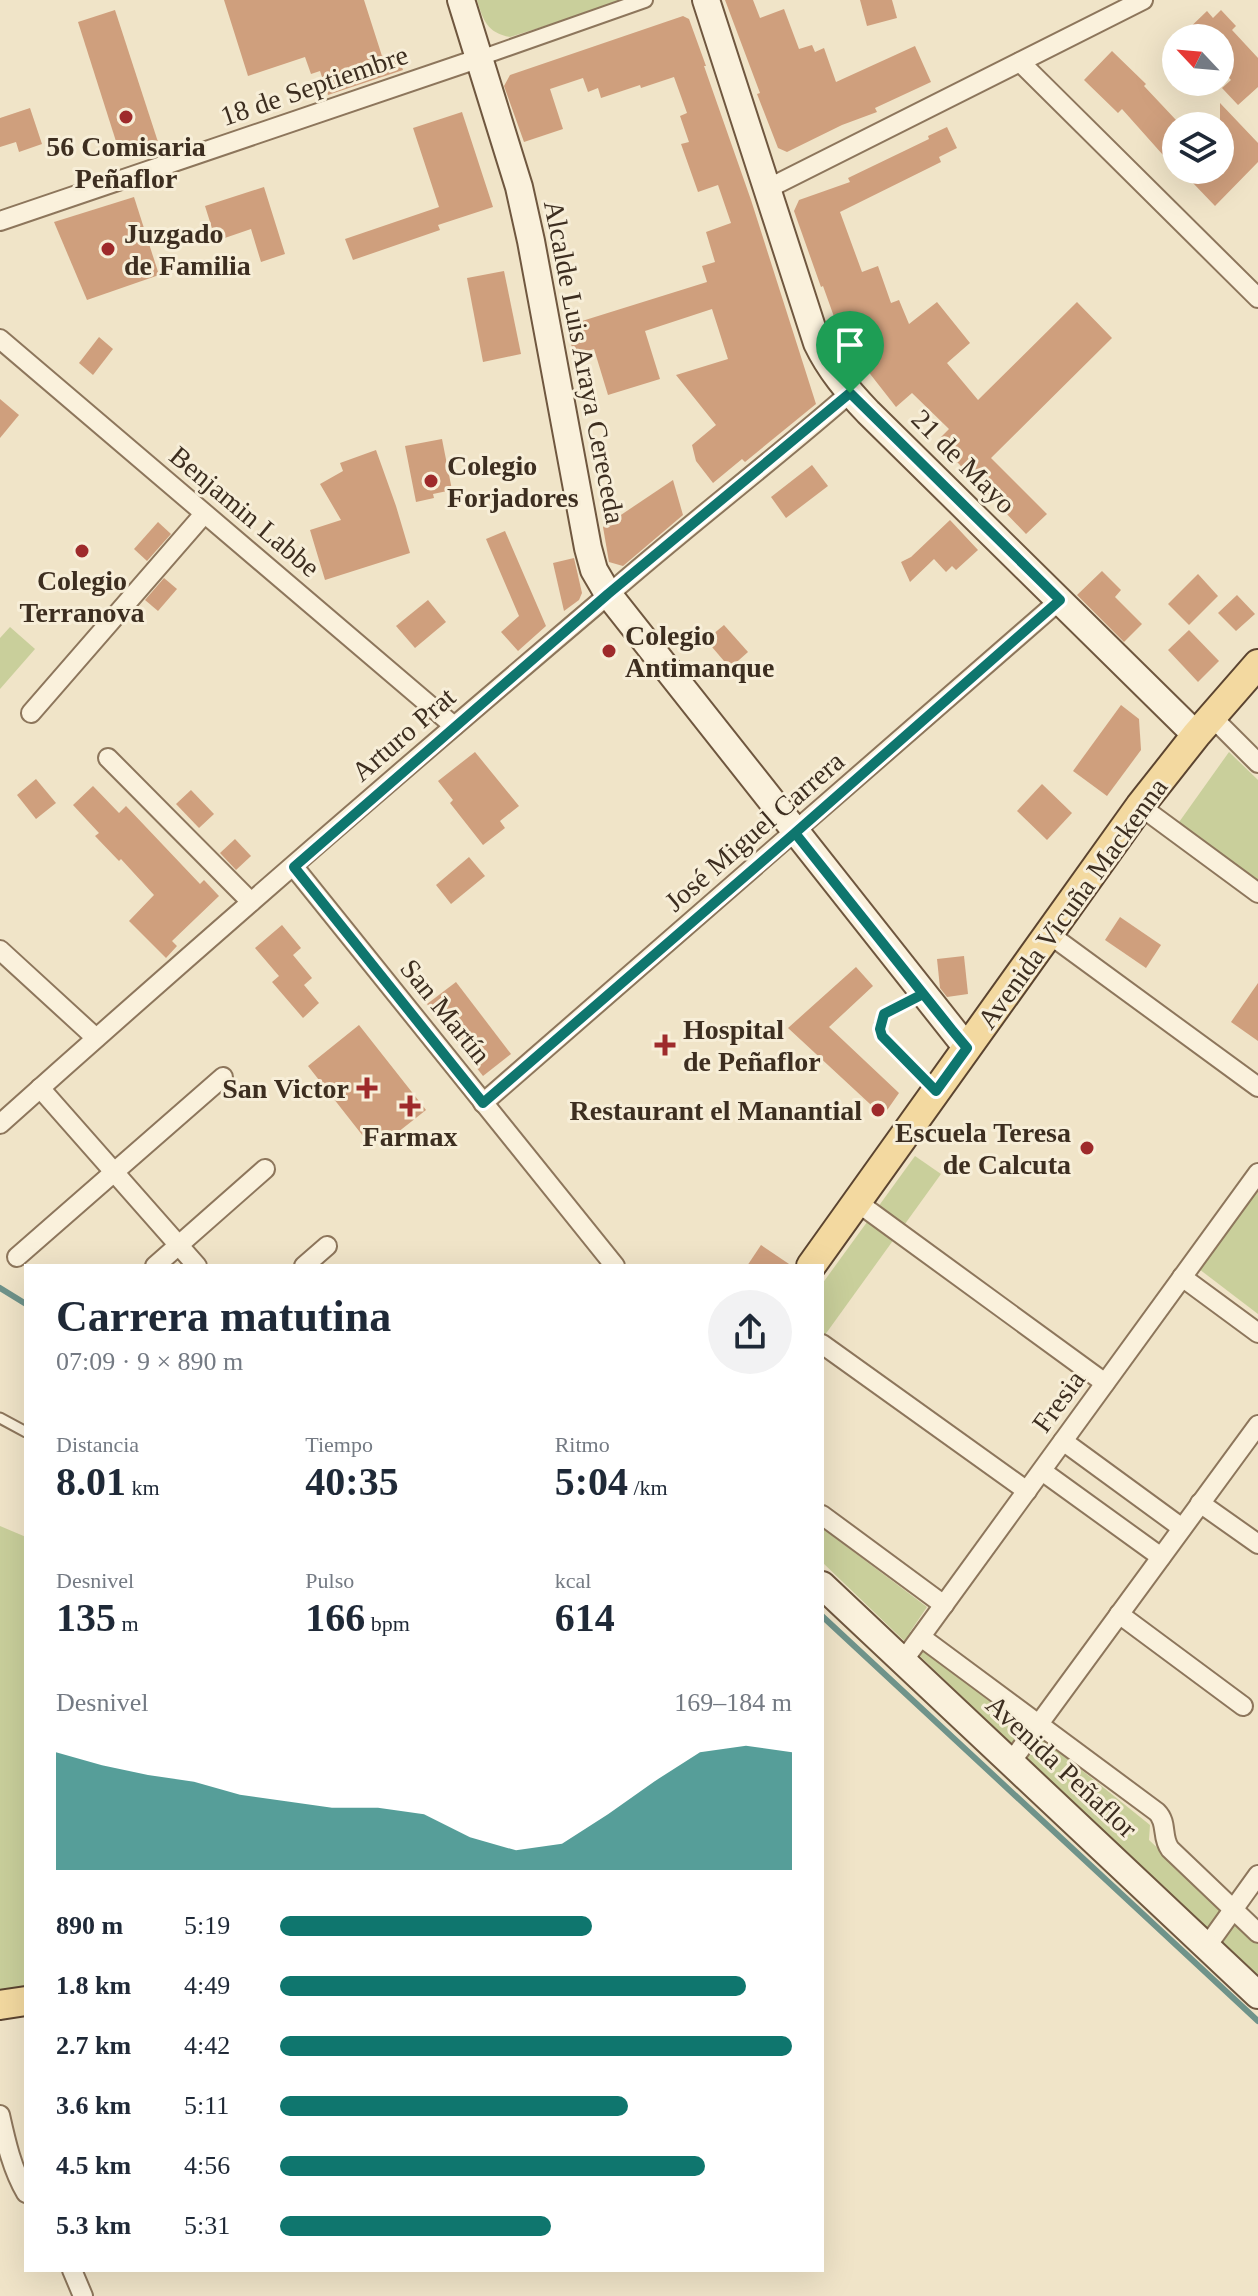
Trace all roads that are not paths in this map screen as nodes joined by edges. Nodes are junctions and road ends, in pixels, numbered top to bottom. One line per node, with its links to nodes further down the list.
1 (461, 0): 5 (main road, Alcalde Luis Araya Cereceda)
2 (645, 0): 5 (street, 18 de Septiembre)
3 (706, 0): 7 (main road, 21 de Mayo)
4 (1143, 0): 6 (street)
5 (480, 58): 8 (street, 18 de Septiembre); 13 (main road, Alcalde Luis Araya Cereceda)
6 (1020, 62): 7 (street); 9 (street)
7 (767, 189): 11 (main road, 21 de Mayo)
8 (0, 221)
9 (1258, 298)
10 (0, 339): 12 (street, Benjamin Labbe)
11 (850, 393): 13 (street, Arturo Prat); 14 (main road, 21 de Mayo)
12 (204, 514): 16 (street); 17 (street, Benjamin Labbe)
13 (608, 594): 17 (street, Arturo Prat); 22 (main road, Alcalde Luis Araya Cereceda)
14 (1060, 600): 18 (main road, 21 de Mayo); 22 (street, José Miguel Carrera)
15 (1258, 664): 18 (main road, Avenida Vicuña Mackenna)
16 (31, 713)
17 (454, 726): 23 (street, Arturo Prat)
18 (1204, 726): 20 (street); 21 (main road, Avenida Vicuña Mackenna)
19 (108, 758): 25 (street)
20 (1258, 763)
21 (1140, 806): 24 (street); 26 (main road, Avenida Vicuña Mackenna)
22 (795, 833): 28 (main road, Alcalde Luis Araya Cereceda); 35 (street, José Miguel Carrera)
23 (294, 867): 25 (street, Arturo Prat); 35 (street, San Martín)
24 (1258, 893)
25 (251, 902): 29 (street, Arturo Prat)
26 (1049, 934): 30 (main road, Avenida Vicuña Mackenna); 32 (street)
27 (0, 950): 29 (street)
28 (923, 994): 30 (main road, Alcalde Luis Araya Cereceda); 34 (lane)
29 (96, 1038): 33 (street, Arturo Prat)
30 (967, 1048): 34 (main road, Avenida Vicuña Mackenna)
31 (223, 1077): 38 (street)
32 (1258, 1087)
33 (40, 1088): 36 (street, Arturo Prat); 38 (street)
34 (936, 1091): 40 (main road, Avenida Vicuña Mackenna)
35 (483, 1103): 47 (street, San Martín)
36 (0, 1124)
37 (265, 1169): 41 (street)
38 (114, 1171): 41 (street); 43 (street)
39 (1258, 1173): 49 (street, Fresia)
40 (857, 1202): 48 (main road, Avenida Vicuña Mackenna); 52 (street)
41 (179, 1246): 44 (street); 45 (street)
42 (327, 1246): 46 (street)
43 (17, 1257)
44 (157, 1264)
45 (195, 1264)
46 (306, 1264)
47 (613, 1264)
48 (812, 1264)
49 (1182, 1277): 50 (street); 52 (street, Fresia)
50 (1258, 1333)
51 (824, 1345): 58 (street)
52 (1105, 1383): 56 (street, Fresia)
53 (0, 1418): 55 (lane)
54 (1258, 1425): 59 (street)
55 (24, 1431)
56 (1063, 1441): 57 (street, Fresia); 61 (street)
57 (1042, 1471): 58 (street, Fresia); 63 (street)
58 (1027, 1491): 65 (street, Fresia)
59 (1200, 1503): 61 (street); 62 (street)
60 (824, 1516): 65 (street)
61 (1182, 1528): 63 (street)
62 (1258, 1544)
63 (1161, 1557): 66 (street)
64 (824, 1587): 68 (main road, Avenida Peñaflor)
65 (944, 1605): 67 (street, Fresia)
66 (1119, 1614): 69 (street); 70 (street)
67 (921, 1637): 68 (street, Fresia); 70 (street, Avenida Peñaflor)
68 (903, 1661): 71 (main road, Avenida Peñaflor)
69 (1243, 1706)
70 (1039, 1724): 71 (street); 73 (street, Avenida Peñaflor)
71 (1011, 1762): 75 (main road, Avenida Peñaflor)
72 (1258, 1875): 73 (street)
73 (1233, 1909): 74 (street, Avenida Peñaflor); 75 (street)
74 (1258, 1933)
75 (1207, 1946): 76 (main road, Avenida Peñaflor)
76 (1258, 1995)
77 (24, 2001): 78 (main road)
78 (0, 2005)
79 (0, 2115): 80 (street)
80 (24, 2189)
81 (73, 2272): 82 (street)
82 (83, 2296)

